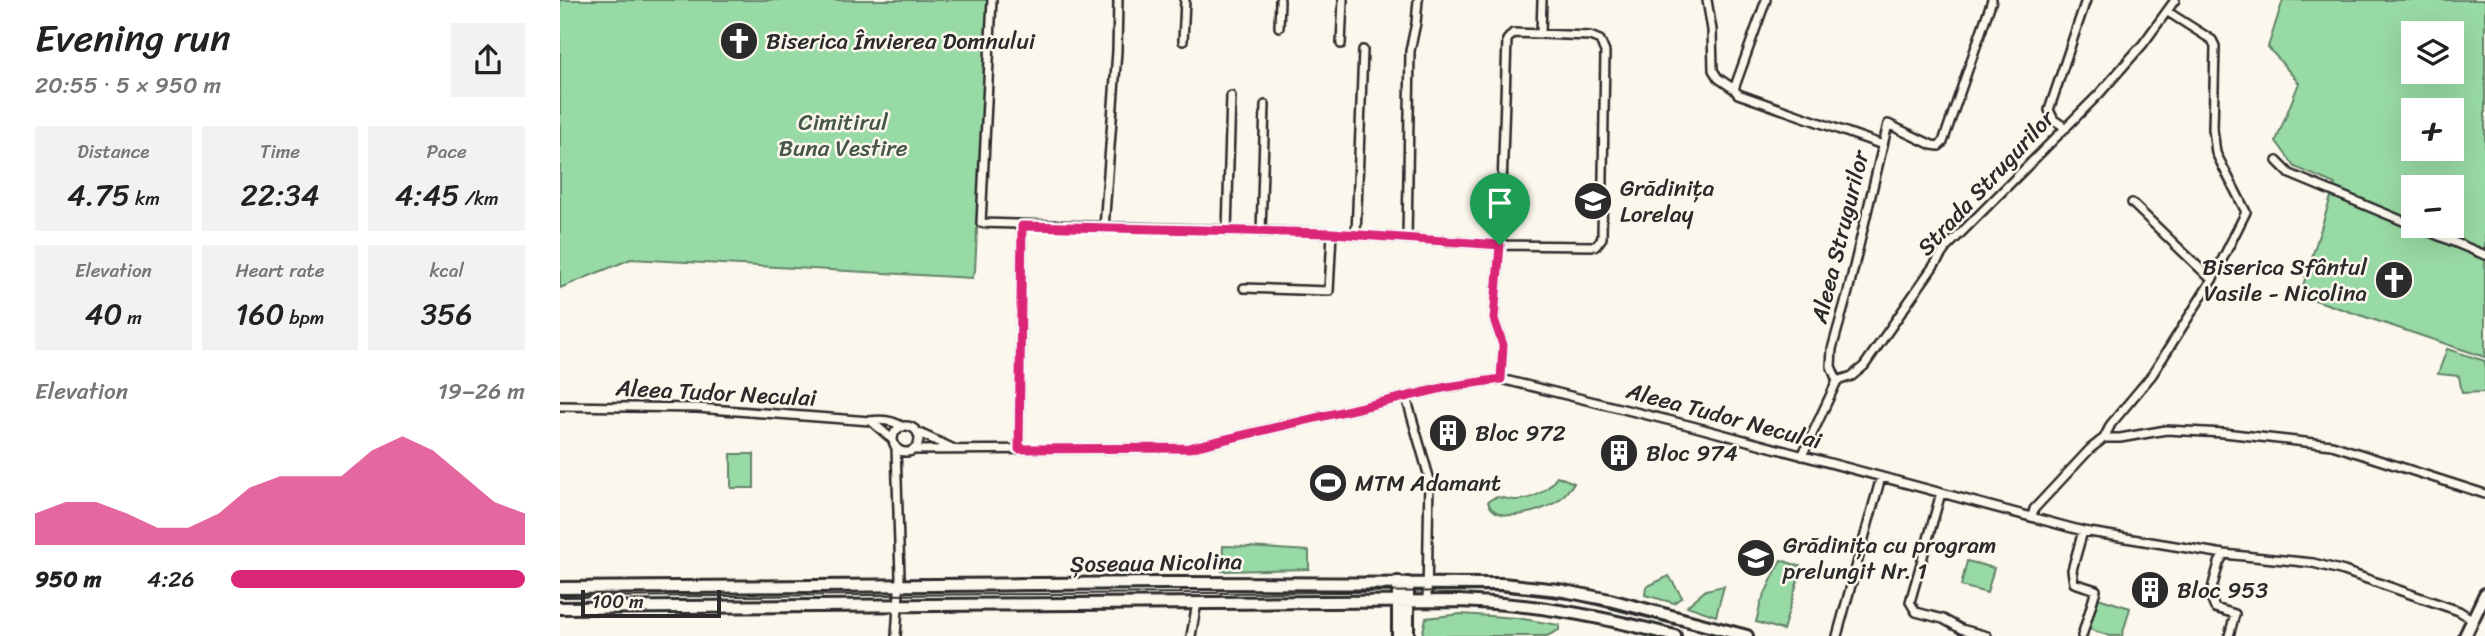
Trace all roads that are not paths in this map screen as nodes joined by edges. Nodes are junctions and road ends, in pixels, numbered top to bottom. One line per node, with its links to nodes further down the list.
1 (992, 0): 26 (street)
2 (1118, 0): 27 (street)
3 (1185, 0): 16 (street)
4 (1280, 0): 14 (street)
5 (1343, 0): 17 (street)
6 (1418, 0): 32 (street)
7 (1542, 0): 15 (street)
8 (1707, 0): 19 (street)
9 (1766, 0): 19 (street)
10 (1992, 0): 23 (street)
11 (2085, 0): 22 (street)
12 (2175, 0): 13 (street, Strada Strugurilor)
13 (2168, 12): 22 (street, Strada Strugurilor); 35 (street)
14 (1279, 27)
15 (1541, 34): 33 (street); 33 (street)
16 (1183, 41)
17 (1341, 44)
18 (1363, 50): 31 (street)
19 (1734, 89): 23 (street, Aleea Strugurilor)
20 (1231, 96): 28 (street)
21 (1265, 105): 29 (street)
22 (2066, 128): 38 (street, Strada Strugurilor)
23 (1883, 145): 38 (street, Aleea Strugurilor)
24 (2277, 161): 34 (street)
25 (2132, 203): 35 (street)
26 (1022, 226): 27 (street); 47 (street)
27 (1104, 228): 28 (street)
28 (1227, 231): 29 (street)
29 (1261, 232): 30 (street)
30 (1332, 233): 31 (street); 36 (street)
31 (1356, 235): 32 (street)
32 (1407, 239): 33 (street)
33 (1500, 245): 37 (street)
34 (2485, 255)
35 (2212, 280): 44 (street)
36 (1244, 288)
37 (1501, 379): 39 (street, Aleea Tudor Neculai); 49 (street, Aleea Tudor Neculai)
38 (1837, 381): 49 (street)
39 (1406, 397): 47 (street, Aleea Tudor Neculai); 58 (street)
40 (560, 406): 41 (street, Aleea Tudor Neculai)
41 (870, 421): 42 (street, Aleea Tudor Neculai); 45 (street, Aleea Tudor Neculai)
42 (904, 427): 43 (street, Aleea Tudor Neculai); 45 (street)
43 (916, 432): 46 (street, Aleea Tudor Neculai); 48 (street)
44 (2104, 438): 53 (street); 54 (street)
45 (895, 444): 48 (street, Aleea Tudor Neculai); 50 (street)
46 (955, 449): 47 (street, Aleea Tudor Neculai); 48 (street, Aleea Tudor Neculai)
47 (1019, 449)
48 (909, 451): 50 (street)
49 (1802, 456): 51 (street, Aleea Tudor Neculai)
50 (896, 471): 59 (street)
51 (1881, 477): 52 (street, Aleea Tudor Neculai); 74 (street)
52 (1941, 493): 54 (street, Aleea Tudor Neculai); 75 (street)
53 (2485, 494)
54 (2032, 517): 55 (street, Aleea Tudor Neculai)
55 (2083, 531): 56 (street, Aleea Tudor Neculai); 76 (street)
56 (2224, 554): 67 (street, Aleea Tudor Neculai); 77 (street)
57 (1403, 583): 58 (main road, Șoseaua Nicolina); 59 (main road, Șoseaua Nicolina); 62 (main road)
58 (1426, 583): 63 (street); 73 (main road, Șoseaua Nicolina)
59 (899, 586): 60 (main road, Șoseaua Nicolina); 65 (street)
60 (560, 588)
61 (2485, 594): 67 (main road)
62 (1403, 602): 63 (main road, Șoseaua Nicolina); 64 (main road, Șoseaua Nicolina); 70 (main road); 71 (main road)
63 (1427, 602): 72 (main road, Șoseaua Nicolina)
64 (1197, 603): 65 (main road, Șoseaua Nicolina); 69 (street)
65 (897, 605): 66 (main road, Șoseaua Nicolina); 68 (street)
66 (560, 608)
67 (2473, 620): 78 (main road)
68 (896, 636)
69 (1191, 636)
70 (1398, 636)
71 (1408, 636)
72 (1675, 636)
73 (1747, 636)
74 (1837, 636)
75 (1987, 636)
76 (2082, 636)
77 (2228, 636)
78 (2465, 636)

